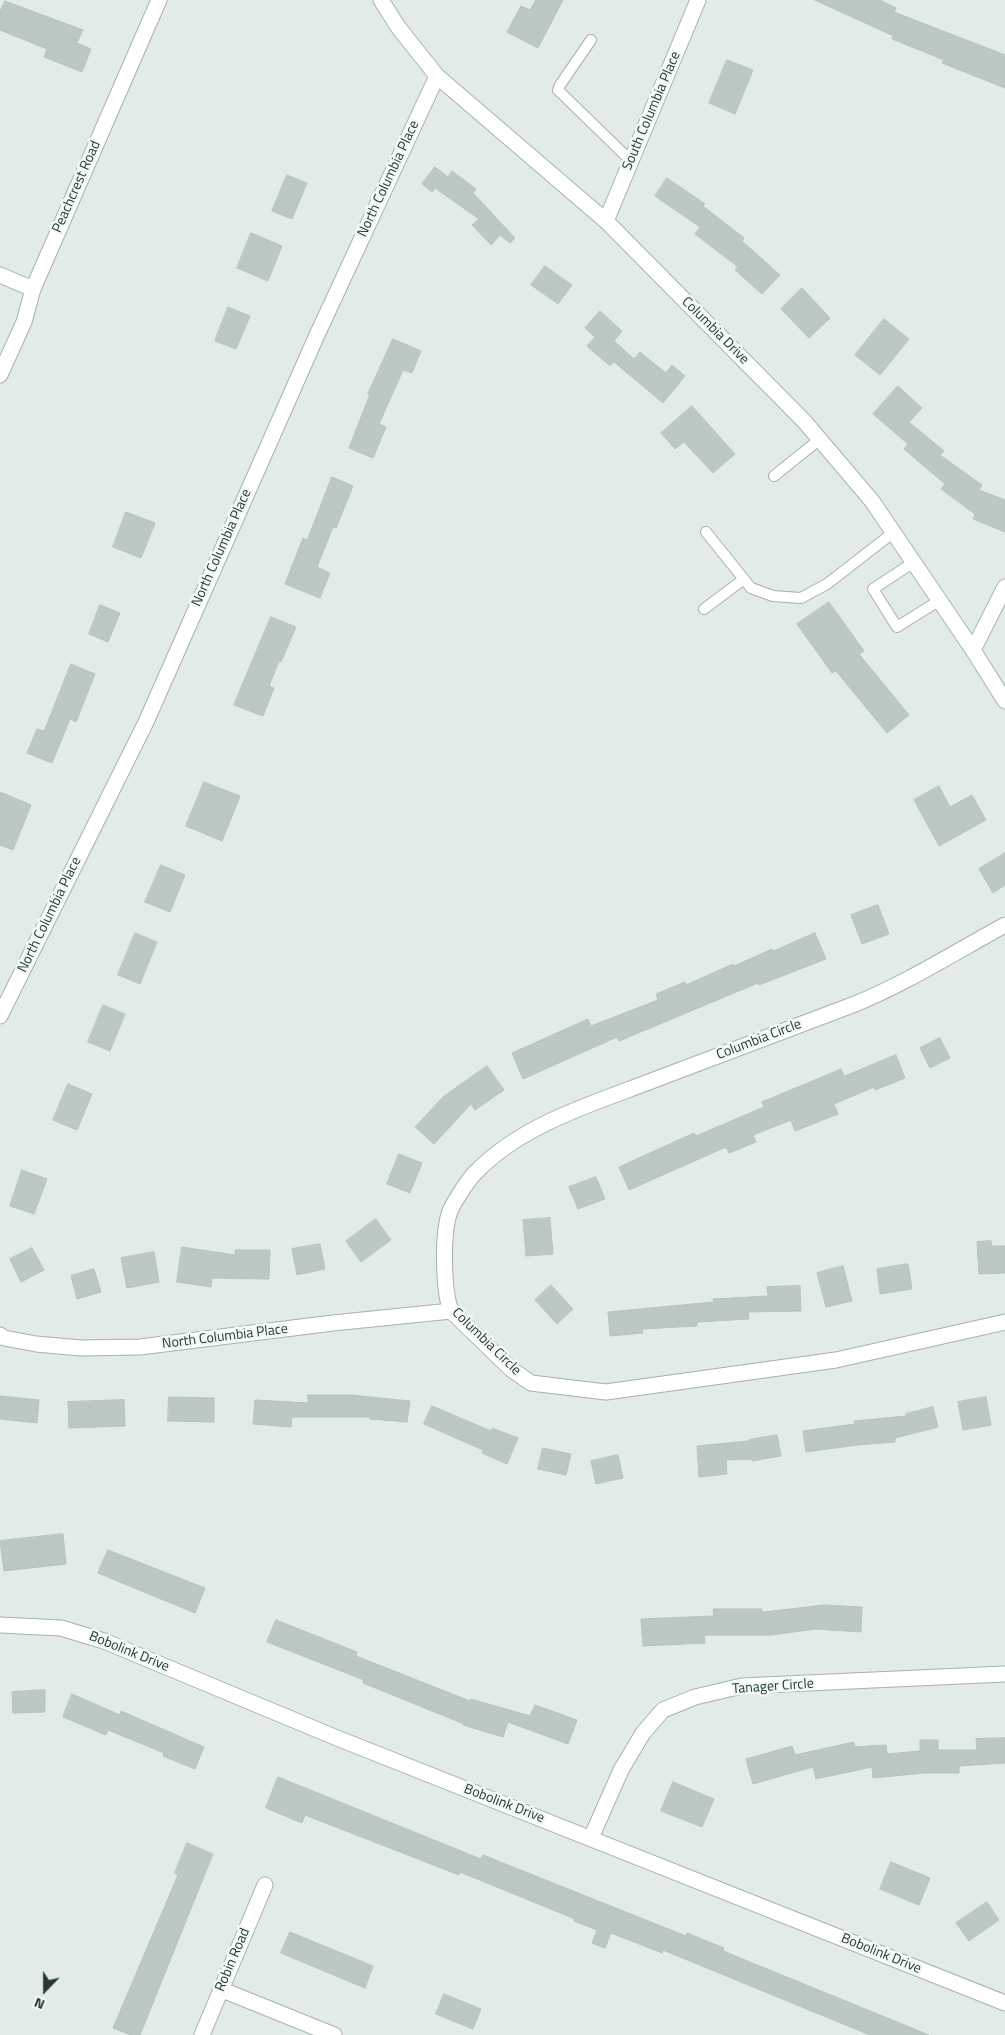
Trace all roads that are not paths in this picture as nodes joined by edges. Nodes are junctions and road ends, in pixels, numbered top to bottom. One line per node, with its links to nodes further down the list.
1 (158, 0): 9 (street, Peachcrest Road)
2 (380, 0): 5 (street, Columbia Drive)
3 (698, 0): 6 (street, South Columbia Place)
4 (591, 40): 6 (lane)
5 (437, 76): 7 (street, Columbia Drive); 23 (street, North Columbia Place)
6 (631, 161): 7 (street, South Columbia Place)
7 (606, 221): 11 (street, Columbia Drive)
8 (0, 275): 9 (street)
9 (33, 289): 10 (street, Peachcrest Road)
10 (0, 375)
11 (820, 439): 12 (lane); 14 (street, Columbia Drive)
12 (774, 476)
13 (706, 532): 16 (lane)
14 (894, 532): 15 (street, Columbia Drive); 16 (lane)
15 (914, 562): 18 (street, Columbia Drive); 18 (lane)
16 (744, 579): 19 (lane)
17 (1005, 586): 20 (street)
18 (940, 600): 20 (street, Columbia Drive)
19 (704, 609)
20 (974, 650): 21 (street, Columbia Drive)
21 (1005, 701)
22 (1005, 925): 24 (street, Columbia Circle)
23 (0, 1016)
24 (451, 1311): 25 (street, Columbia Circle); 26 (street, North Columbia Place)
25 (1005, 1322)
26 (0, 1335)
27 (0, 1625): 29 (street, Bobolink Drive)
28 (1005, 1674): 29 (street, Tanager Circle)
29 (591, 1838): 32 (street, Bobolink Drive)
30 (265, 1885): 31 (street, Robin Road)
31 (220, 1989): 33 (street, Robin Road); 34 (street)
32 (1005, 2003)
33 (202, 2035)
34 (334, 2035)

